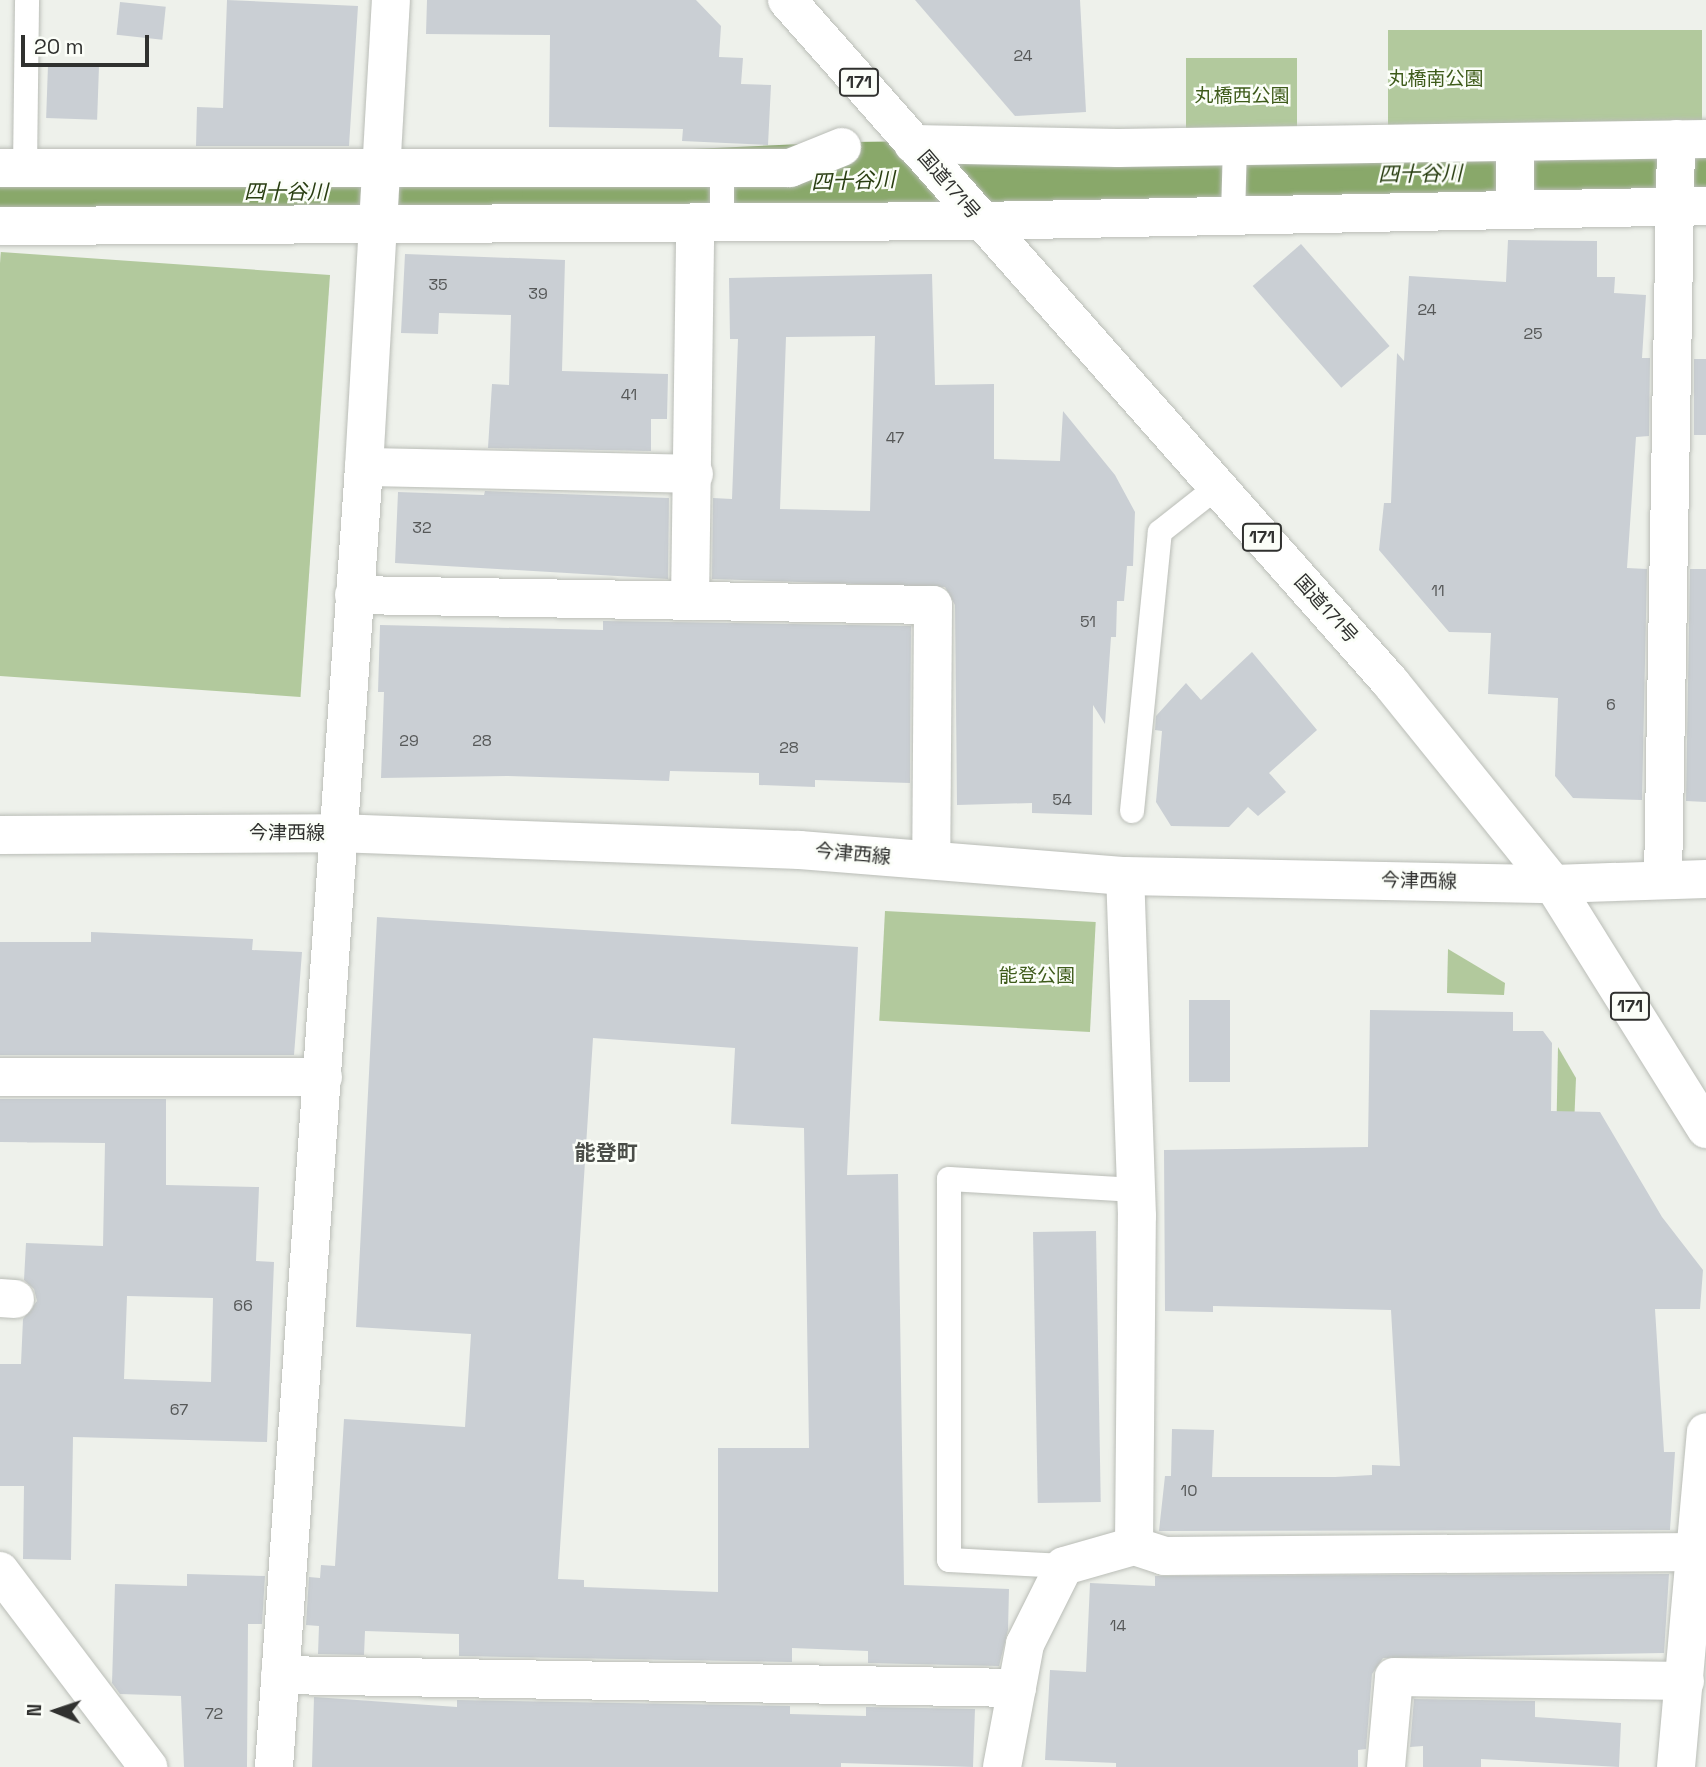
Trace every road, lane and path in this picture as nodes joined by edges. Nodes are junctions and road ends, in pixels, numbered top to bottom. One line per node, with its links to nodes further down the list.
1 (27, 0): 8 (lane)
2 (391, 0): 10 (main road)
3 (787, 0): 7 (main road, 国道171号 / 171)
4 (1686, 143): 9 (main road); 12 (main road)
5 (842, 147): 11 (main road)
6 (1235, 152): 7 (main road); 9 (main road); 13 (lane)
7 (922, 154): 14 (main road, 国道171号 / 171)
8 (13, 168): 10 (main road)
9 (1515, 174): 12 (main road); 13 (main road)
10 (379, 194): 11 (main road); 11 (main road); 15 (main road); 16 (main road)
11 (717, 197): 14 (main road); 17 (main road)
12 (1686, 200): 26 (main road)
13 (1234, 206): 14 (main road)
14 (971, 210): 18 (main road, 国道171号 / 171)
15 (0, 226)
16 (364, 467): 17 (main road); 19 (main road)
17 (694, 474): 20 (main road)
18 (1217, 487): 21 (lane); 28 (main road, 国道171号 / 171)
19 (354, 595): 20 (main road); 22 (main road)
20 (690, 601): 24 (main road)
21 (1132, 811)
22 (336, 833): 23 (main road, 今津西線); 24 (main road, 今津西線); 30 (main road)
23 (0, 835)
24 (931, 860): 25 (main road, 今津西線)
25 (1125, 876): 28 (main road, 今津西線); 32 (main road)
26 (1663, 879): 27 (main road, 今津西線); 28 (main road, 今津西線)
27 (1706, 879)
28 (1553, 884): 31 (main road, 国道171号 / 171)
29 (0, 1077): 30 (main road)
30 (323, 1077): 39 (main road)
31 (1706, 1129)
32 (1136, 1190): 34 (main road); 36 (lane)
33 (1706, 1432): 35 (main road)
34 (1134, 1546): 35 (main road); 36 (main road)
35 (1696, 1552): 38 (main road)
36 (1064, 1566): 41 (main road)
37 (0, 1571): 42 (main road)
38 (1697, 1641): 40 (main road)
39 (280, 1675): 41 (main road); 43 (main road)
40 (1685, 1681): 45 (main road); 46 (main road)
41 (1017, 1688): 44 (main road)
42 (148, 1767)
43 (274, 1767)
44 (1002, 1767)
45 (1386, 1767)
46 (1676, 1767)

